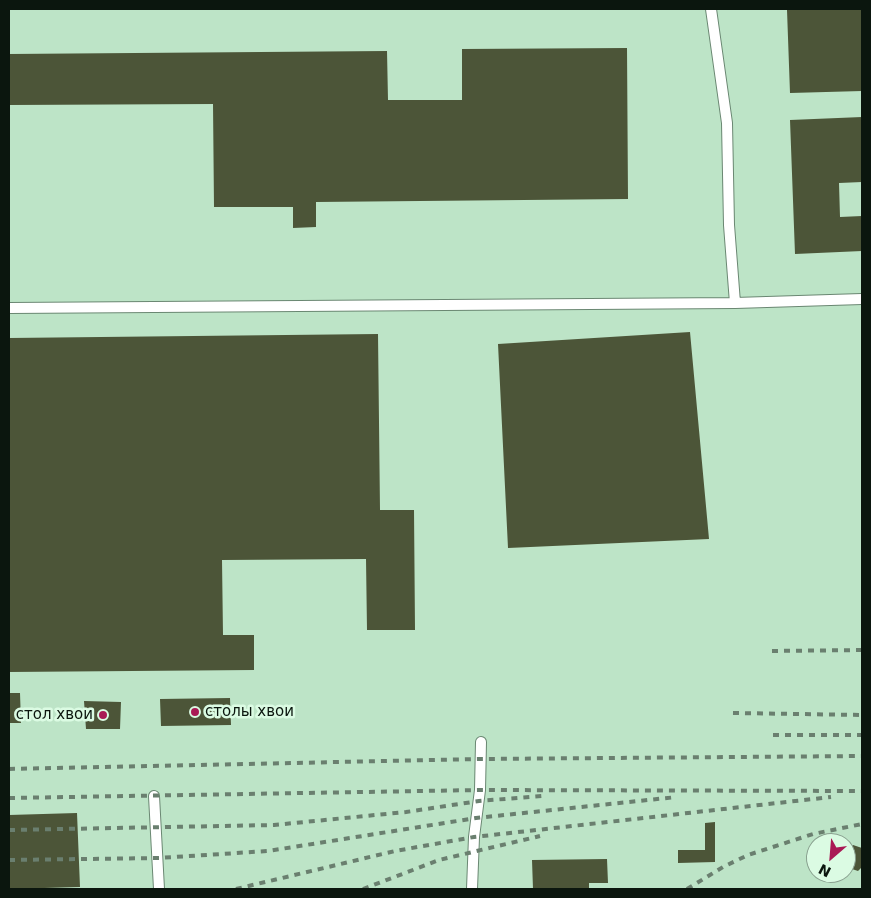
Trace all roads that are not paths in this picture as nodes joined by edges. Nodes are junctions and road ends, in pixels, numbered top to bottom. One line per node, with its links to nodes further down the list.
1 (711, 9): 3 (lane)
2 (862, 299): 3 (lane)
3 (735, 303): 4 (lane)
4 (9, 308)
5 (481, 742): 8 (lane)
6 (154, 796): 7 (lane)
7 (159, 889)
8 (472, 889)

